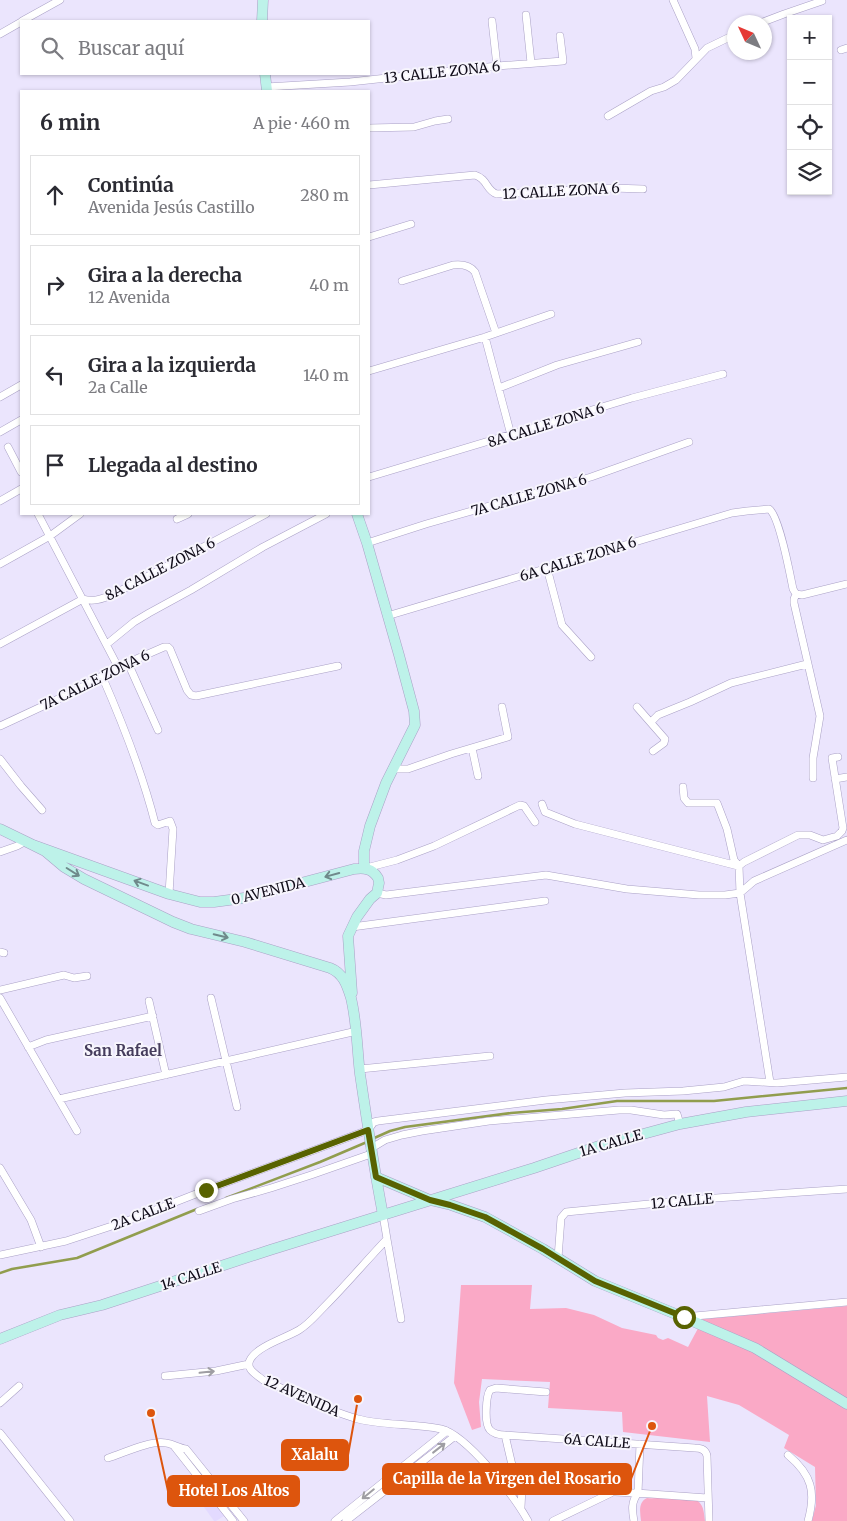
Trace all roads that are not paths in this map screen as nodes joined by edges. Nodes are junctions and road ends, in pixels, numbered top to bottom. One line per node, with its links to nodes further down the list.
1 (60, 0): 7 (street)
2 (263, 0): 8 (street)
3 (672, 0): 14 (street)
4 (822, 2): 6 (street)
5 (526, 15): 15 (street)
6 (772, 19)
7 (25, 20)
8 (262, 20)
9 (492, 22): 16 (street)
10 (20, 23): 11 (street)
11 (0, 34)
12 (560, 36): 15 (street, 13 CALLE ZONA 6)
13 (727, 38): 14 (street)
14 (696, 58): 19 (street)
15 (531, 63): 16 (street, 13 CALLE ZONA 6)
16 (497, 66): 18 (street, 13 CALLE ZONA 6)
17 (265, 75): 18 (street)
18 (266, 89)
19 (608, 116)
20 (448, 119): 21 (street)
21 (370, 128)
22 (370, 185): 23 (street, 12 CALLE ZONA 6)
23 (643, 188)
24 (411, 224): 25 (street)
25 (370, 237)
26 (402, 280): 28 (street)
27 (551, 314): 28 (street)
28 (496, 333): 29 (street)
29 (485, 337): 31 (street); 34 (street)
30 (638, 342): 34 (street)
31 (370, 371)
32 (723, 374): 38 (street, 8A CALLE ZONA 6)
33 (20, 386): 35 (street)
34 (499, 388): 38 (street)
35 (0, 397)
36 (20, 421): 37 (street)
37 (0, 432)
38 (511, 435): 42 (street, 8A CALLE ZONA 6)
39 (689, 442): 53 (street, 7A CALLE ZONA 6)
40 (8, 448): 41 (street)
41 (20, 470)
42 (370, 477)
43 (20, 490): 44 (street)
44 (0, 500)
45 (39, 515): 52 (street)
46 (79, 515): 52 (street)
47 (186, 515): 51 (street)
48 (264, 515): 58 (street, 8A CALLE ZONA 6)
49 (324, 515): 61 (street)
50 (357, 515): 53 (street)
51 (177, 519)
52 (50, 536): 54 (street); 58 (street)
53 (367, 543): 59 (street)
54 (0, 564)
55 (547, 568): 57 (street, 6A CALLE ZONA 6); 59 (street, 6A CALLE ZONA 6); 62 (street)
56 (847, 584): 57 (street)
57 (796, 594): 64 (street)
58 (83, 599): 60 (street, 8A CALLE ZONA 6); 61 (street)
59 (387, 616): 77 (street)
60 (0, 644)
61 (107, 644): 66 (street)
62 (591, 657)
63 (128, 663): 65 (street, 7A CALLE ZONA 6); 66 (street, 7A CALLE ZONA 6); 72 (street)
64 (807, 664): 70 (street); 80 (street)
65 (338, 666)
66 (118, 667): 67 (street, 7A CALLE ZONA 6)
67 (102, 676): 71 (street, 7A CALLE ZONA 6); 94 (street)
68 (502, 707): 73 (street)
69 (636, 707): 70 (street)
70 (651, 722): 74 (street)
71 (0, 726)
72 (158, 730)
73 (472, 748): 77 (street); 78 (street)
74 (653, 751)
75 (838, 757): 81 (street)
76 (0, 759): 84 (street)
77 (392, 769): 91 (street)
78 (478, 776)
79 (847, 777): 81 (street)
80 (813, 778)
81 (835, 779): 90 (street)
82 (683, 787): 90 (street)
83 (542, 804): 90 (street)
84 (42, 810)
85 (535, 822): 91 (street)
86 (0, 829): 88 (street, 0 AVENIDA)
87 (847, 840): 93 (street)
88 (29, 843): 89 (street); 94 (street, 0 AVENIDA, one-way to 88); 101 (street, 0 AVENIDA, one-way to 101)
89 (0, 852)
90 (739, 866): 93 (street)
91 (366, 868): 92 (street); 94 (street, 0 AVENIDA, one-way to 94)
92 (377, 893): 93 (street); 96 (street, 0 AVENIDA)
93 (740, 893): 111 (street)
94 (169, 894)
95 (545, 901): 96 (street)
96 (352, 927): 101 (street, 0 AVENIDA)
97 (87, 976): 98 (street)
98 (0, 990)
99 (0, 998): 105 (street)
100 (211, 998): 107 (street)
101 (351, 998): 104 (street, 0 AVENIDA)
102 (150, 1001): 103 (street)
103 (153, 1016): 105 (street); 109 (street)
104 (357, 1031): 107 (street); 108 (street, 0 AVENIDA)
105 (28, 1047): 112 (street)
106 (490, 1056): 108 (street)
107 (226, 1061): 109 (street); 114 (street)
108 (360, 1069): 117 (street, 0 AVENIDA)
109 (166, 1075): 112 (street)
110 (847, 1077): 111 (street, 2A CALLE)
111 (770, 1082): 117 (street, 2A CALLE)
112 (59, 1099): 116 (street)
113 (847, 1101): 115 (street, 1A CALLE)
114 (237, 1107)
115 (680, 1124): 118 (street); 122 (street, 1A CALLE)
116 (77, 1131)
117 (368, 1131): 118 (street); 126 (street, 2A CALLE)
118 (370, 1150): 120 (street); 123 (street)
119 (0, 1168): 126 (street)
120 (376, 1177): 122 (street); 124 (street)
121 (847, 1189): 128 (street, 12 CALLE)
122 (430, 1200): 124 (street, 1A CALLE); 128 (street)
123 (199, 1211)
124 (383, 1215): 125 (street); 132 (street, 14 CALLE)
125 (387, 1239): 131 (street); 133 (street)
126 (41, 1247): 127 (street, 2A CALLE)
127 (0, 1255)
128 (558, 1258): 130 (street)
129 (847, 1302): 130 (street)
130 (684, 1317): 138 (street)
131 (401, 1319)
132 (0, 1339)
133 (248, 1364): 134 (street, one-way to 133); 139 (street, 12 AVENIDA)
134 (165, 1376)
135 (19, 1386): 137 (street)
136 (546, 1392): 141 (street, 6A CALLE)
137 (0, 1402)
138 (847, 1404)
139 (447, 1431): 142 (street, 12 AVENIDA); 155 (street, one-way to 155)
140 (0, 1432): 152 (street)
141 (505, 1435): 143 (street, 6A CALLE); 147 (street)
142 (455, 1436): 151 (street, 12 AVENIDA); 156 (street, one-way to 142)
143 (640, 1444): 149 (street); 150 (street, 6A CALLE)
144 (174, 1446): 146 (street); 153 (street); 154 (street)
145 (788, 1455): 161 (street)
146 (108, 1458)
147 (522, 1488): 148 (street); 151 (street)
148 (612, 1493): 149 (street); 158 (street)
149 (638, 1493): 150 (street); 159 (street)
150 (707, 1498): 160 (street)
151 (521, 1507): 157 (street, 12 AVENIDA)
152 (70, 1521)
153 (233, 1521)
154 (244, 1521)
155 (335, 1521)
156 (346, 1521)
157 (528, 1521)
158 (553, 1521)
159 (634, 1521)
160 (709, 1521)
161 (808, 1521)

